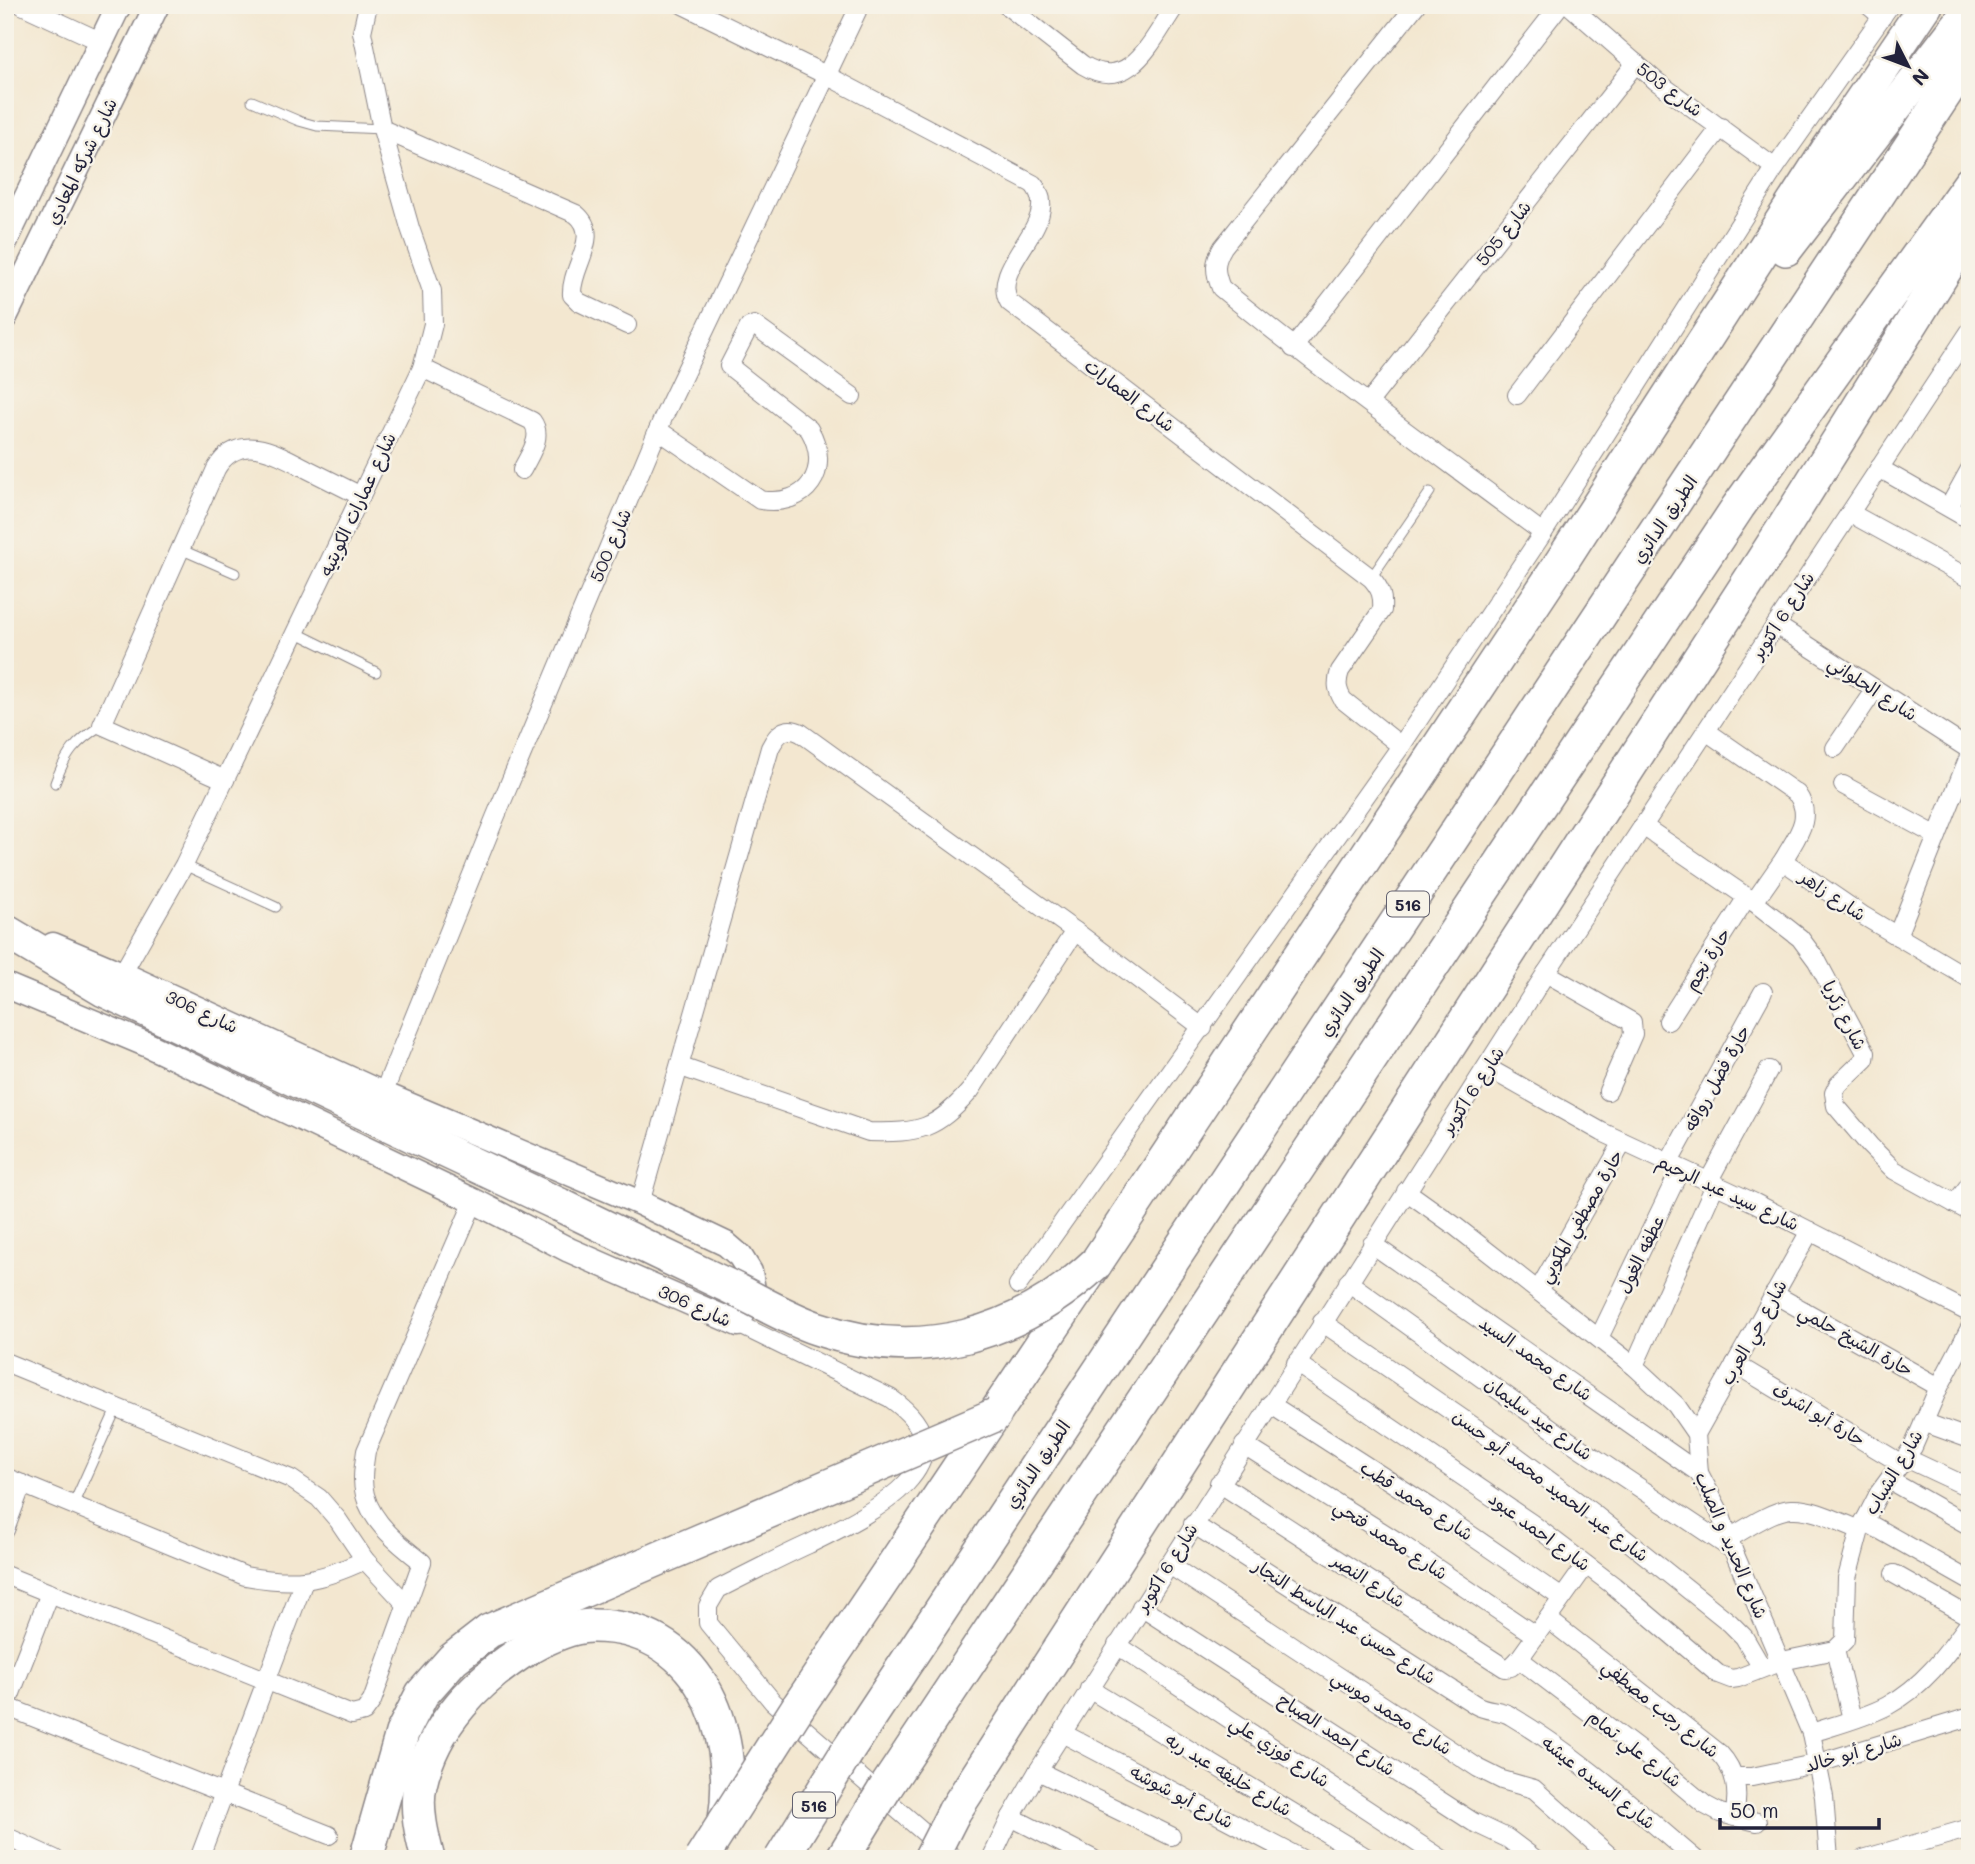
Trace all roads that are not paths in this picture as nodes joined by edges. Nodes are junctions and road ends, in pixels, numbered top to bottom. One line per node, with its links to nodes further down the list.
1 (22, 5): 16 (street)
2 (119, 5): 16 (street, شارع شركه المعادي)
3 (157, 5): 27 (street, شارع شركه المعادي)
4 (368, 5): 22 (street, شارع عمارات الكويتيه)
5 (683, 5): 19 (street)
6 (860, 5): 19 (street, شارع 500)
7 (1006, 5): 8 (street)
8 (1176, 5)
9 (1416, 5): 30 (street)
10 (1560, 5): 30 (street)
11 (1569, 5): 18 (street, شارع 503)
12 (1868, 5): 15 (street)
13 (1926, 5): 31 (highway)
14 (1970, 10): 31 (highway)
15 (1886, 11): 23 (street)
16 (102, 42): 26 (street, شارع شركه المعادي)
17 (1970, 56): 173 (highway, الطريق الدائري / 516, bridge)
18 (1636, 63): 21 (street, شارع 503); 35 (street, شارع 505)
19 (825, 75): 36 (street, شارع 500); 48 (street, شارع العمارات)
20 (252, 101): 22 (lane)
21 (1721, 127): 23 (street, شارع 503); 33 (street)
22 (382, 129): 28 (street); 32 (street, شارع عمارات الكويتيه)
23 (1775, 168): 45 (street)
24 (1970, 183): 174 (highway, bridge)
25 (1970, 230): 159 (highway)
26 (5, 242)
27 (5, 317)
28 (627, 325)
29 (1970, 331): 37 (street, شارع 6 اكتوبر)
30 (1293, 348): 35 (street)
31 (1695, 356): 94 (highway)
32 (422, 368): 39 (street); 41 (street, شارع عمارات الكويتيه)
33 (1517, 395)
34 (852, 396): 36 (street)
35 (1369, 402): 45 (street)
36 (658, 430): 83 (street, شارع 500)
37 (1879, 468): 42 (street); 43 (street, شارع 6 اكتوبر)
38 (1970, 468): 42 (street)
39 (522, 470)
40 (1430, 492): 48 (lane)
41 (360, 496): 46 (street); 51 (street, شارع عمارات الكويتيه)
42 (1949, 507): 44 (street)
43 (1850, 513): 49 (street); 50 (street, شارع 6 اكتوبر)
44 (1970, 520)
45 (1542, 533): 56 (street)
46 (180, 549): 47 (lane); 54 (street)
47 (235, 573)
48 (1371, 578): 56 (street)
49 (1970, 579)
50 (1776, 625): 53 (street, شارع الحلواني); 55 (street, شارع 6 اكتوبر)
51 (297, 633): 52 (lane); 59 (street, شارع عمارات الكويتيه)
52 (376, 672)
53 (1875, 689): 57 (street); 58 (street, شارع الحلواني)
54 (102, 725): 59 (street); 60 (lane)
55 (1706, 731): 62 (street, شارع 6 اكتوبر); 64 (street, شارع زاهر)
56 (1401, 747): 78 (street)
57 (1835, 748)
58 (1970, 752): 63 (street)
59 (225, 780): 65 (street, شارع عمارات الكويتيه)
60 (55, 783)
61 (1843, 785): 63 (street)
62 (1643, 826): 66 (street, شارع زكريا); 72 (street, شارع 6 اكتوبر)
63 (1937, 836): 71 (street)
64 (1784, 859): 66 (street, حارة نجم); 71 (street, شارع زاهر)
65 (184, 865): 67 (lane); 73 (street, شارع عمارات الكويتيه)
66 (1750, 900): 77 (street, حارة نجم); 91 (street, شارع زكريا)
67 (276, 907)
68 (5, 925): 73 (street, شارع 306)
69 (5, 931): 94 (highway, bridge)
70 (1075, 931): 78 (street); 79 (street); 79 (street)
71 (1897, 936): 74 (street, شارع زاهر)
72 (1546, 973): 80 (street, شارع 6 اكتوبر); 82 (street)
73 (122, 974): 83 (street, شارع 306)
74 (1968, 974)
75 (5, 985): 89 (street, شارع 306)
76 (1763, 992): 85 (street, حارة فضل رواقه)
77 (1668, 1021)
78 (1203, 1028): 96 (street)
79 (681, 1067): 90 (street)
80 (1488, 1068): 84 (street, شارع سيد عبد الرحيم); 88 (street, شارع 6 اكتوبر)
81 (1769, 1070): 86 (street)
82 (1608, 1091)
83 (383, 1094): 90 (street, شارع 306)
84 (1623, 1142): 85 (street, شارع سيد عبد الرحيم); 97 (street, حارة مصطفي المكوبي)
85 (1674, 1167): 86 (street, شارع سيد عبد الرحيم); 103 (street, عطفه الغول)
86 (1711, 1184): 92 (street, شارع سيد عبد الرحيم); 107 (street)
87 (1970, 1184): 91 (street)
88 (1406, 1191): 93 (street, شارع 6 اكتوبر); 97 (street)
89 (474, 1202): 101 (street, شارع 306); 137 (street)
90 (640, 1203): 101 (street, شارع 306)
91 (1962, 1208)
92 (1810, 1231): 98 (street, شارع حي العرب); 99 (street, شارع سيد عبد الرحيم)
93 (1372, 1244): 95 (street, شارع 6 اكتوبر); 117 (street, شارع محمد السيد)
94 (1096, 1263): 111 (highway)
95 (1348, 1282): 100 (street, شارع 6 اكتوبر); 127 (street, شارع عيد سليمان)
96 (1018, 1285)
97 (1538, 1291): 103 (street)
98 (1774, 1294): 106 (street, شارع حي العرب); 108 (street, حارة الشيخ حلمي)
99 (1970, 1313)
100 (1322, 1322): 105 (street, شارع 6 اكتوبر); 146 (street, شارع عبد الحميد محمد أبو حسن)
101 (738, 1324): 177 (street)
102 (1968, 1335): 108 (street, شارع الشباب)
103 (1599, 1338): 107 (street)
104 (5, 1362): 110 (street)
105 (1296, 1363): 109 (street, شارع 6 اكتوبر); 130 (street, شارع احمد عبود)
106 (1735, 1364): 113 (street, شارع حي العرب); 116 (street, حارة أبو اشرف)
107 (1634, 1366): 113 (street)
108 (1939, 1387): 112 (street, شارع الشباب)
109 (1270, 1405): 115 (street, شارع 6 اكتوبر); 136 (street, شارع محمد قطب)
110 (117, 1408): 122 (lane); 128 (street)
111 (995, 1415): 162 (highway, bridge); 170 (highway, bridge)
112 (1923, 1422): 114 (street); 116 (street, شارع الشباب)
113 (1696, 1434): 117 (street, شارع الحديد و الصلب)
114 (1970, 1439)
115 (1244, 1445): 120 (street, شارع 6 اكتوبر); 141 (street, شارع محمد فتحي)
116 (1904, 1461): 118 (street, شارع الشباب); 121 (street, حارة أبو اشرف)
117 (1699, 1473): 127 (street, شارع الحديد و الصلب)
118 (1889, 1480): 124 (street, شارع الشباب); 125 (street)
119 (13, 1481): 122 (street); 126 (street)
120 (1219, 1483): 123 (street, شارع 6 اكتوبر); 144 (street, شارع النصر)
121 (1970, 1488)
122 (73, 1505): 133 (street)
123 (1193, 1524): 129 (street, شارع 6 اكتوبر); 150 (street, شارع حسن عبد الباسط النجار)
124 (1862, 1525): 127 (street); 134 (street); 143 (street, شارع الشباب)
125 (1970, 1526)
126 (5, 1531)
127 (1731, 1544): 145 (street, شارع الحديد و الصلب)
128 (365, 1560): 133 (street); 137 (street)
129 (1168, 1564): 138 (street, شارع 6 اكتوبر); 184 (street, شارع محمد موسي)
130 (1586, 1565): 136 (street); 146 (street, شارع احمد عبود)
131 (1894, 1574): 140 (street)
132 (5, 1575): 135 (street)
133 (304, 1581): 147 (street)
134 (1970, 1581)
135 (50, 1593): 147 (street); 149 (street)
136 (1562, 1598): 139 (street)
137 (407, 1604): 147 (street)
138 (1141, 1607): 142 (street, شارع 6 اكتوبر); 183 (street, شارع احمد الصباح)
139 (1548, 1619): 141 (street); 157 (street, شارع رجب مصطفي)
140 (1970, 1619): 152 (street)
141 (1536, 1636): 144 (street)
142 (1117, 1645): 148 (street, شارع 6 اكتوبر); 182 (street, شارع فوزي علي)
143 (1835, 1650): 145 (street); 152 (street)
144 (1519, 1659): 161 (street, شارع علي تمام)
145 (1782, 1661): 146 (street, شارع احمد عبود); 154 (street, شارع الحديد و الصلب)
146 (1762, 1668)
147 (268, 1682): 158 (street)
148 (1089, 1689): 153 (street, شارع 6 اكتوبر); 181 (street, شارع خليفه عبد ربه)
149 (5, 1706): 158 (street)
150 (1500, 1710): 185 (street, شارع السيده عيشه)
151 (1970, 1717): 155 (street, شارع أبو خالد)
152 (1852, 1719): 154 (street)
153 (1062, 1733): 156 (street, شارع 6 اكتوبر); 180 (street, شارع أبو شوشه)
154 (1811, 1733): 155 (street, شارع الحديد و الصلب)
155 (1819, 1763): 157 (street, شارع أبو خالد); 186 (street, شارع الحديد و الصلب)
156 (1038, 1771): 160 (street, شارع 6 اكتوبر); 167 (street)
157 (1734, 1777): 161 (street)
158 (225, 1794): 165 (street); 169 (street)
159 (954, 1812): 175 (highway, bridge); 176 (highway, bridge)
160 (1011, 1817): 178 (street, شارع 6 اكتوبر); 179 (street)
161 (1734, 1817): 163 (street, شارع علي تمام)
162 (725, 1820): 171 (highway); 172 (highway, bridge)
163 (1757, 1822)
164 (1970, 1828): 187 (street)
165 (328, 1835)
166 (5, 1836): 168 (street)
167 (1171, 1836)
168 (55, 1859)
169 (199, 1859)
170 (366, 1859)
171 (428, 1859)
172 (701, 1859)
173 (781, 1859)
174 (842, 1859)
175 (930, 1859)
176 (947, 1859)
177 (955, 1859)
178 (991, 1859)
179 (1093, 1859)
180 (1302, 1859)
181 (1369, 1859)
182 (1442, 1859)
183 (1535, 1859)
184 (1613, 1859)
185 (1695, 1859)
186 (1829, 1859)
187 (1863, 1859)

